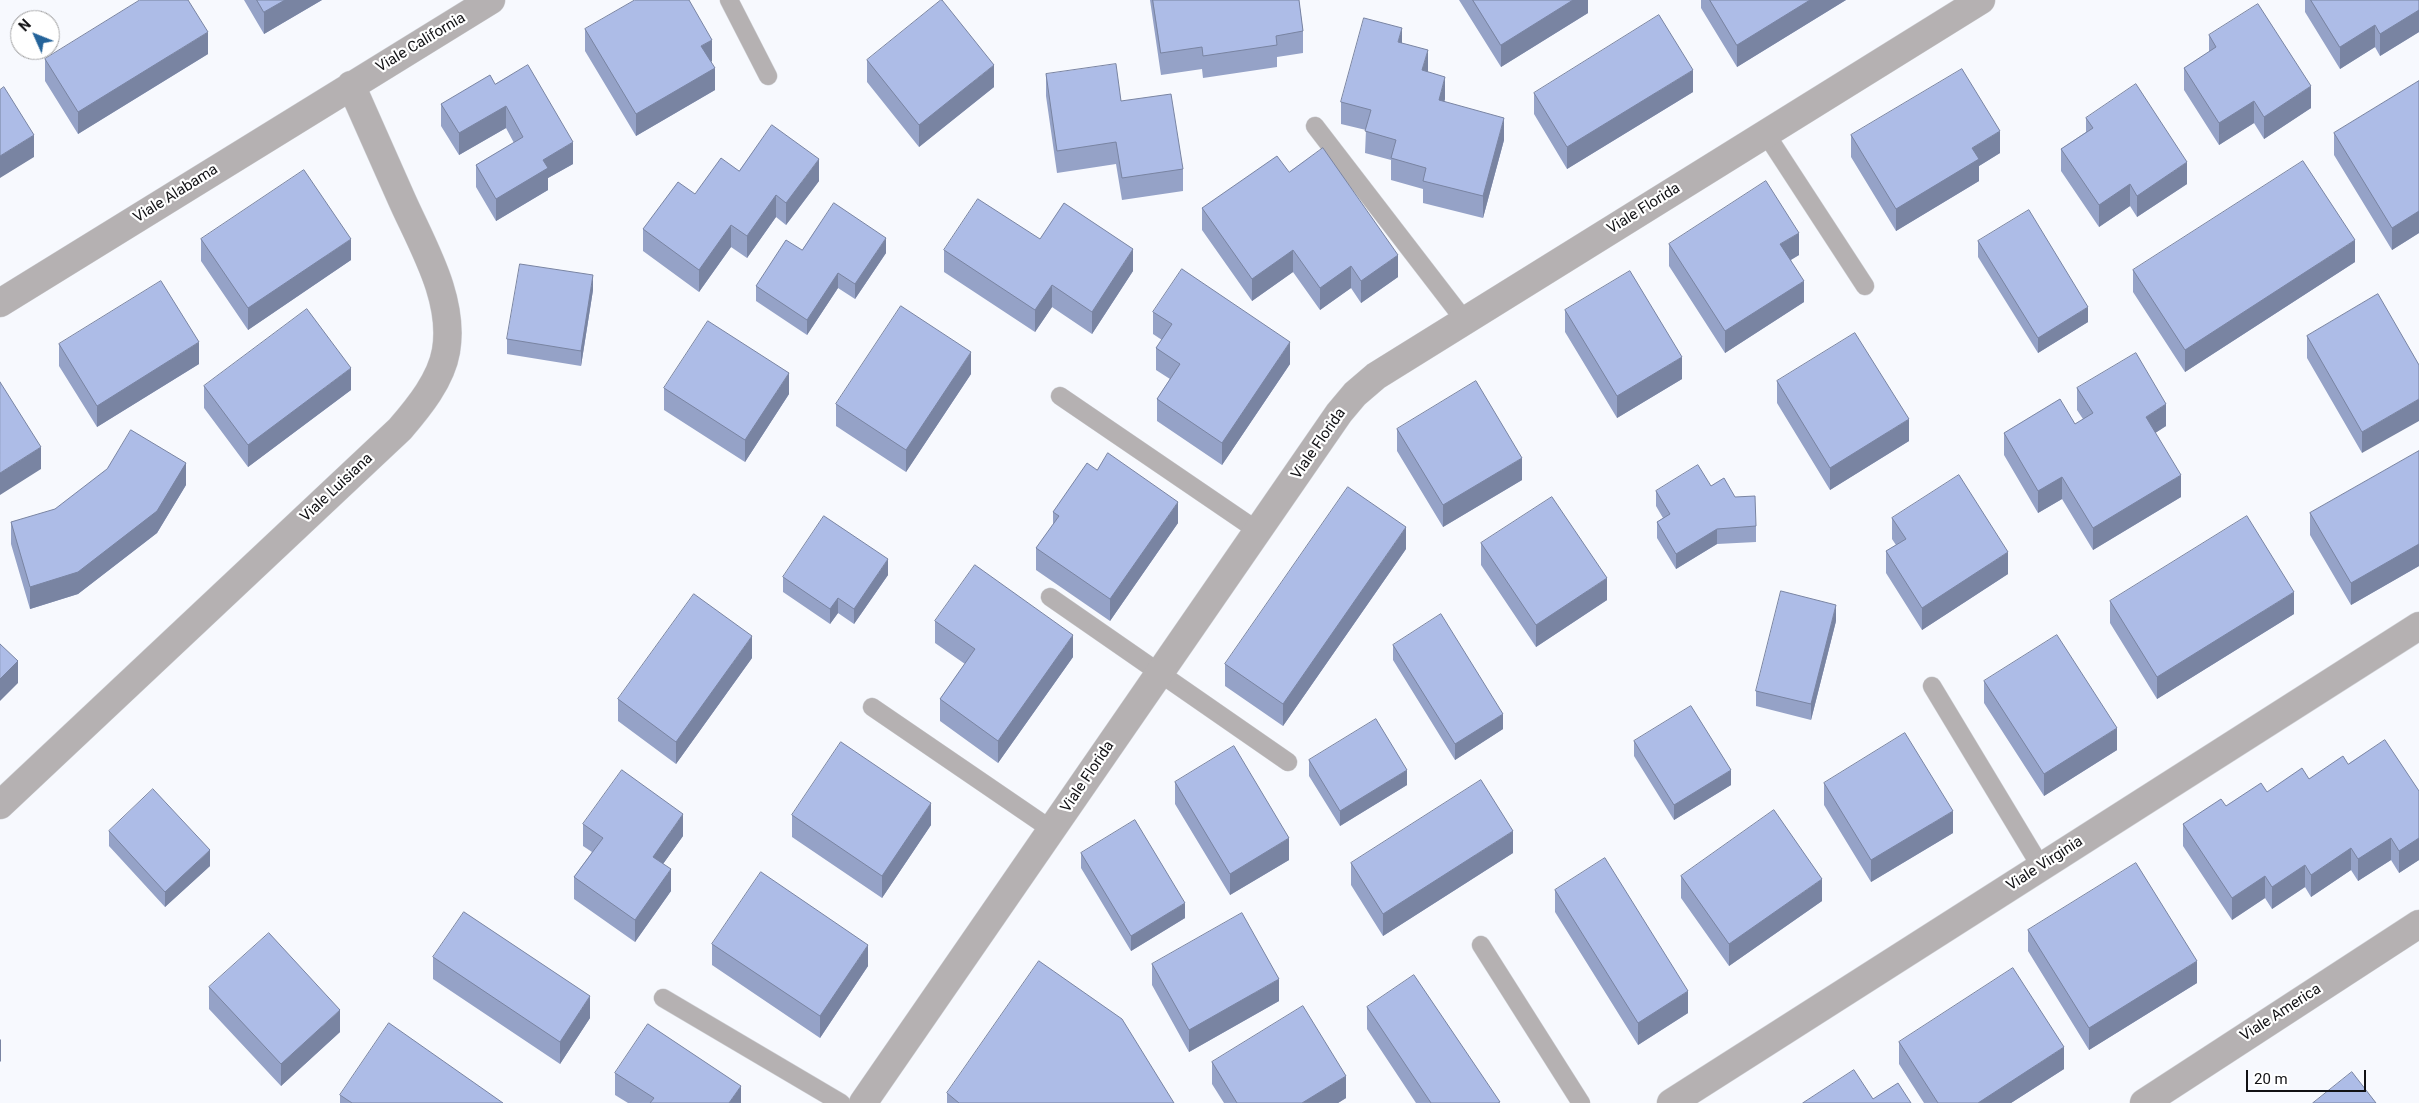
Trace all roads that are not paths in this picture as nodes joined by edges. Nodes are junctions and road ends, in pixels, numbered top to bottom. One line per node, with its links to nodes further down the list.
1 (491, 0): 6 (street, Viale California)
2 (729, 0): 5 (lane)
3 (1981, 0): 4 (street, Viale Florida)
4 (1954, 7): 8 (street, Viale Florida)
5 (768, 76)
6 (351, 85): 10 (street, Viale Alabama); 20 (street, Viale Luisiana)
7 (1315, 126): 11 (lane)
8 (1766, 134): 9 (lane); 11 (street, Viale Florida)
9 (1865, 286)
10 (0, 303)
11 (1465, 321): 13 (street, Viale Florida)
12 (1060, 396): 13 (lane)
13 (1258, 531): 16 (street, Viale Florida)
14 (1050, 597): 16 (lane)
15 (2419, 626): 22 (street, Viale Virginia)
16 (1160, 672): 19 (lane); 21 (street, Viale Florida)
17 (1932, 686): 22 (lane)
18 (872, 707): 21 (lane)
19 (1288, 762)
20 (0, 805)
21 (1052, 830): 27 (street, Viale Florida)
22 (2041, 866): 29 (street, Viale Virginia)
23 (2419, 924): 30 (street, Viale America)
24 (1481, 945): 28 (lane)
25 (663, 998): 26 (lane)
26 (841, 1103)
27 (863, 1103)
28 (1581, 1103)
29 (1671, 1103)
30 (2144, 1103)

